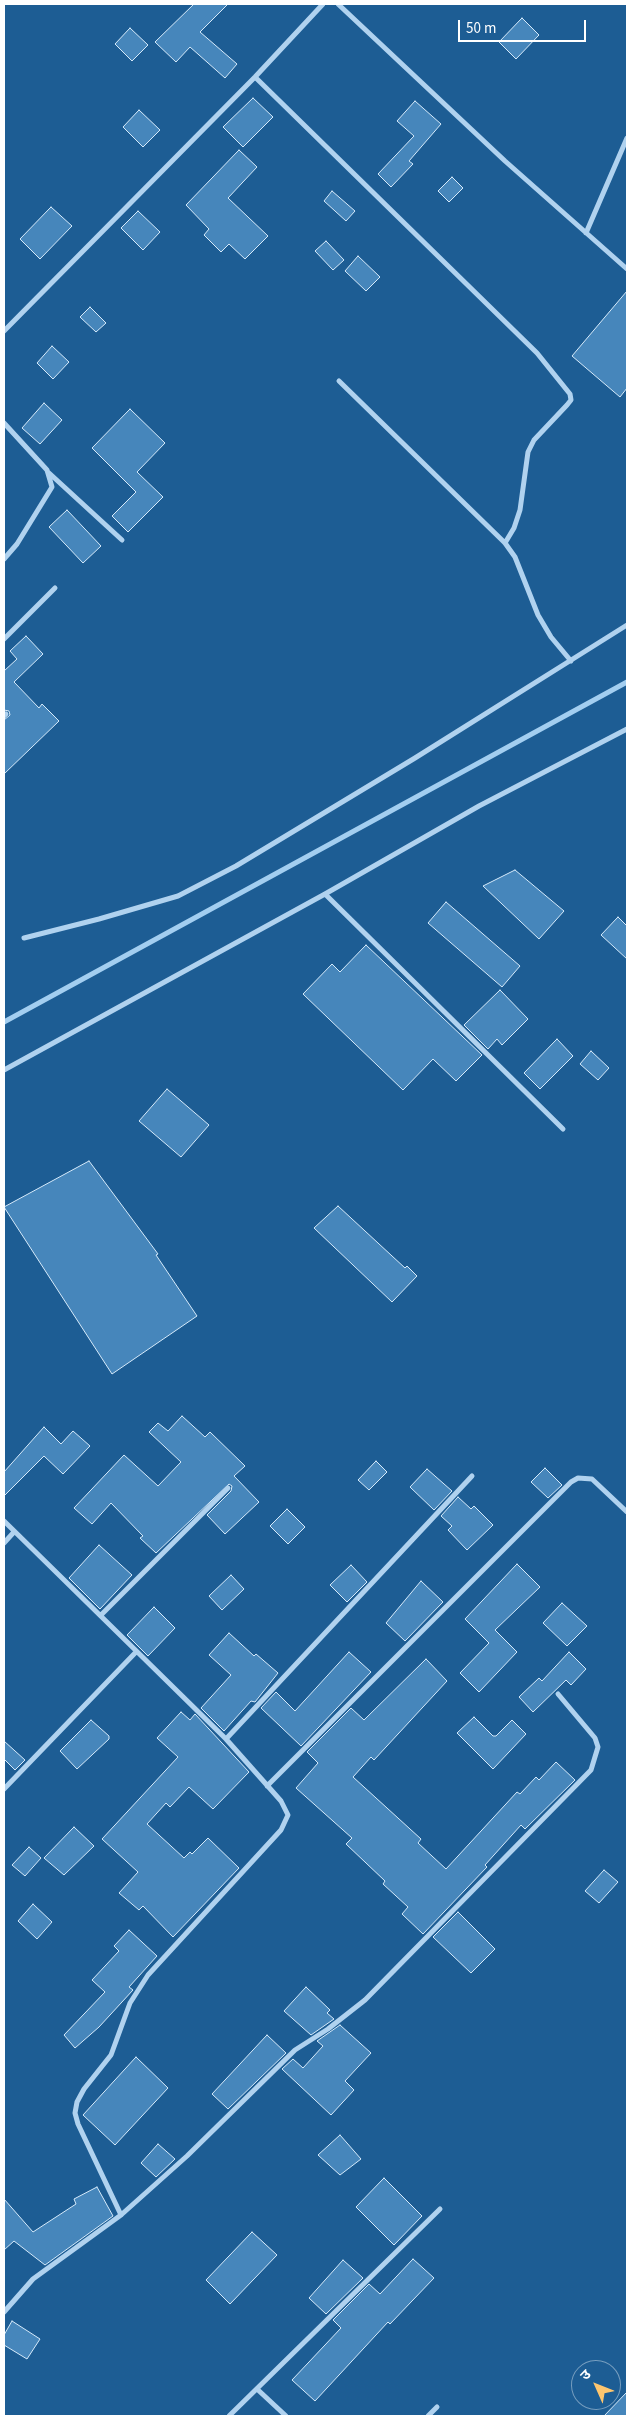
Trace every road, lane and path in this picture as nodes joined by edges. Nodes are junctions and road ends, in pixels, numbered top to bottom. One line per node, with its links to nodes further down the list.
1 (323, 4): 3 (street)
2 (338, 4): 5 (street)
3 (255, 77): 7 (street); 12 (street)
4 (627, 138): 5 (street)
5 (586, 233): 6 (street)
6 (627, 269)
7 (4, 331)
8 (339, 381): 12 (street)
9 (4, 423): 10 (street)
10 (47, 470): 11 (street); 13 (street)
11 (122, 540)
12 (505, 543): 17 (street)
13 (4, 559)
14 (55, 588): 16 (street)
15 (627, 625): 17 (street)
16 (4, 639)
17 (570, 661): 20 (street)
18 (627, 729): 19 (street)
19 (326, 894): 21 (street); 22 (street)
20 (24, 938)
21 (4, 1070)
22 (563, 1129)
23 (472, 1476): 32 (street)
24 (228, 1488): 29 (street)
25 (627, 1512): 33 (street)
26 (4, 1522): 27 (street)
27 (14, 1532): 28 (street); 29 (street)
28 (4, 1543)
29 (101, 1615): 30 (street)
30 (136, 1652): 32 (street); 34 (street)
31 (558, 1694): 36 (street)
32 (226, 1739): 33 (street)
33 (267, 1786): 36 (street)
34 (4, 1789)
35 (440, 2210): 38 (street)
36 (121, 2215): 37 (street)
37 (4, 2312)
38 (258, 2389): 40 (street); 41 (street)
39 (437, 2407): 42 (street)
40 (228, 2416)
41 (286, 2416)
42 (428, 2416)

